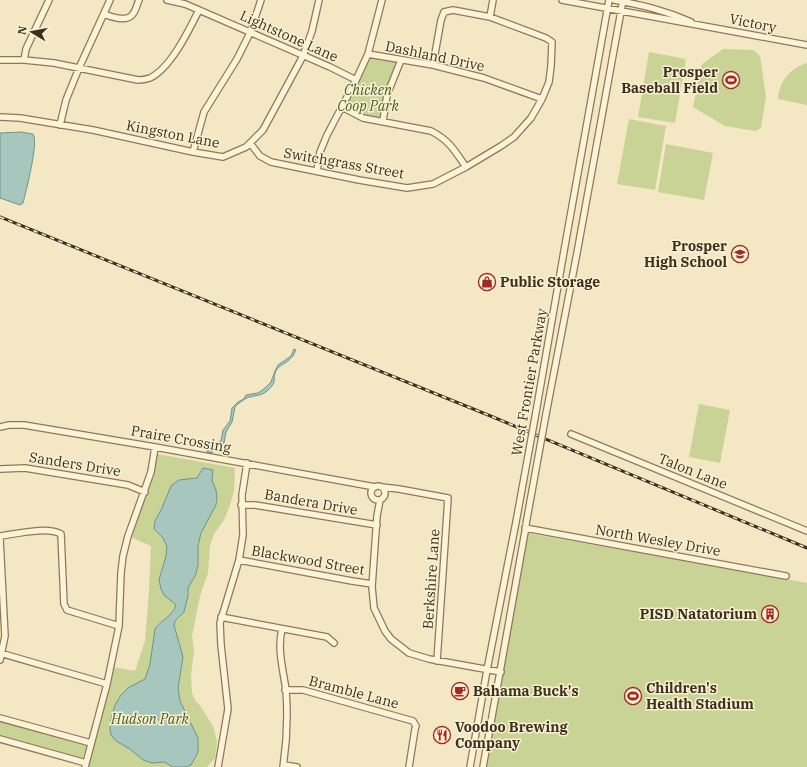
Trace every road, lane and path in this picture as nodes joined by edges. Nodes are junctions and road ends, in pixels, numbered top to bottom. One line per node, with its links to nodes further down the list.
1 (110, 0): 16 (street)
2 (139, 0): 16 (street)
3 (167, 0): 14 (street, Lightstone Lane)
4 (261, 0): 19 (street)
5 (319, 0): 22 (street, Kingston Lane)
6 (382, 0): 21 (street)
7 (562, 0): 13 (street, Victory)
8 (609, 0): 13 (street, West Frontier Parkway)
9 (614, 0): 11 (street, Victory)
10 (47, 1): 24 (street)
11 (623, 1): 15 (street, West Frontier Parkway); 18 (street, Victory)
12 (494, 2): 17 (street)
13 (608, 8): 15 (street, Victory); 66 (street, West Frontier Parkway, bridge)
14 (200, 10): 19 (street, Lightstone Lane); 27 (street)
15 (621, 11): 18 (street, Victory); 54 (street, West Frontier Parkway, bridge)
16 (104, 14): 27 (street)
17 (490, 17): 26 (street); 29 (street, Switchgrass Street)
18 (694, 24): 20 (street, Victory)
19 (250, 33): 22 (street, Lightstone Lane); 35 (street)
20 (807, 45)
21 (368, 54): 25 (street, Dashland Drive); 28 (street)
22 (303, 56): 28 (street, Lightstone Lane); 34 (street, Kingston Lane)
23 (0, 60): 24 (street)
24 (24, 60): 27 (street)
25 (401, 60): 26 (street, Dashland Drive); 32 (street)
26 (434, 65): 29 (street, Dashland Drive)
27 (79, 68): 33 (street)
28 (356, 80): 30 (street)
29 (542, 99): 36 (street, Switchgrass Street)
30 (342, 107): 32 (street); 37 (street)
31 (0, 117): 33 (street, Kingston Lane)
32 (383, 121): 36 (street)
33 (60, 125): 35 (street, Kingston Lane)
34 (250, 143): 35 (street, Kingston Lane); 37 (street, Switchgrass Street)
35 (193, 152)
36 (466, 167): 37 (street, Switchgrass Street)
37 (317, 171)
38 (0, 427): 40 (street, Praire Crossing)
39 (571, 434): 55 (street, Talon Lane)
40 (155, 446): 41 (street, Praire Crossing); 47 (street)
41 (247, 463): 43 (street, Praire Crossing); 51 (street)
42 (0, 469): 47 (street, Sanders Drive)
43 (358, 484): 44 (street, Praire Crossing); 48 (street, Praire Crossing)
44 (375, 487): 45 (street); 48 (street)
45 (382, 487): 46 (street); 50 (street)
46 (399, 488): 50 (street); 65 (street, Berkshire Lane)
47 (145, 492): 61 (street)
48 (371, 492): 49 (street)
49 (373, 498): 50 (street); 52 (street)
50 (382, 498): 52 (street)
51 (241, 504): 53 (street, Bandera Drive); 57 (street)
52 (377, 516): 53 (street)
53 (376, 525): 59 (street)
54 (526, 526): 58 (street, North Wesley Drive); 67 (street, West Frontier Parkway)
55 (807, 531)
56 (0, 538): 61 (street); 64 (street)
57 (239, 560): 59 (street, Blackwood Street); 60 (street)
58 (786, 576)
59 (372, 584): 65 (street)
60 (221, 617): 62 (street); 75 (street)
61 (120, 626): 68 (street)
62 (282, 629): 63 (street); 69 (street)
63 (334, 643)
64 (1, 656): 68 (street)
65 (438, 661): 66 (street)
66 (487, 670): 67 (street); 78 (street, West Frontier Parkway)
67 (500, 672): 79 (street, West Frontier Parkway)
68 (107, 684): 72 (street)
69 (286, 690): 74 (street); 77 (street, Bramble Lane)
70 (0, 718): 72 (street)
71 (0, 739): 73 (street)
72 (91, 743): 73 (street)
73 (85, 765)
74 (283, 766): 76 (street)
75 (218, 767)
76 (297, 767)
77 (409, 767)
78 (470, 767)
79 (483, 767)

